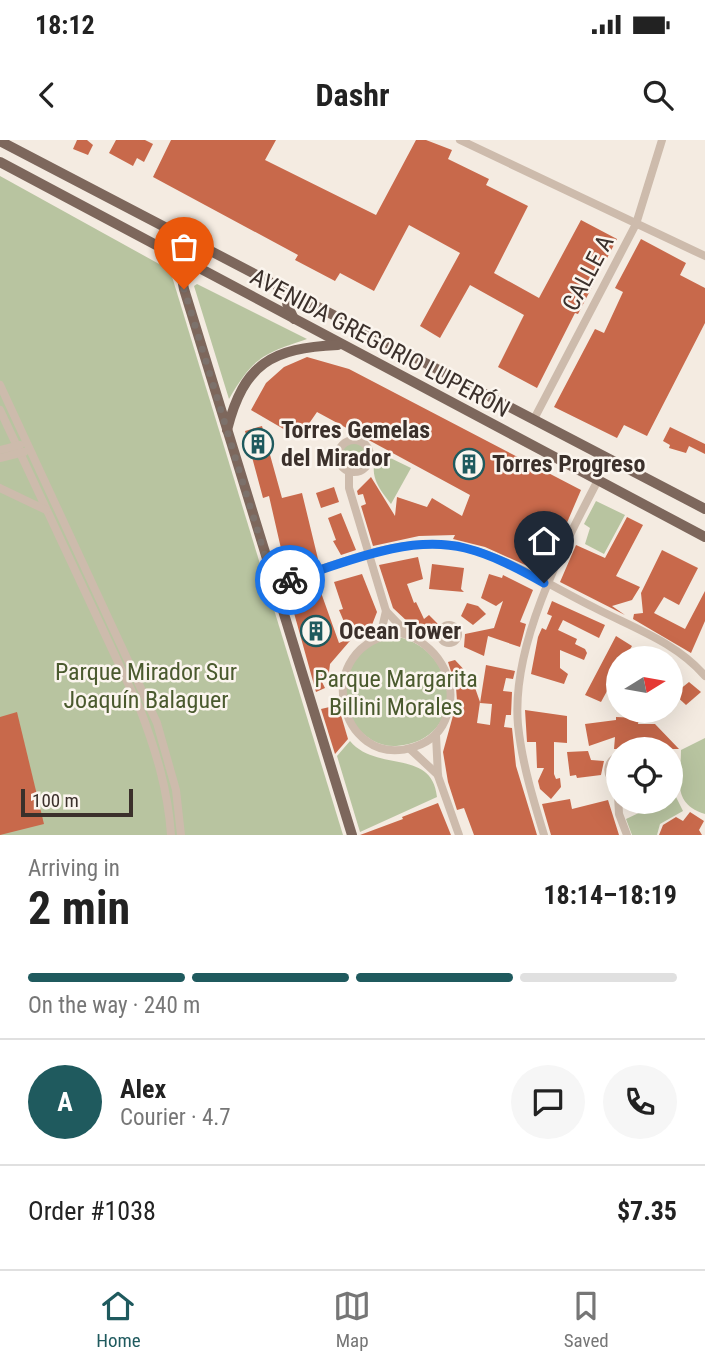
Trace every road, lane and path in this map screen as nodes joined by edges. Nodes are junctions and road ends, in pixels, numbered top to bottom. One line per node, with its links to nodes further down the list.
1 (460, 140): 7 (street)
2 (662, 140): 7 (street, CALLE A)
3 (0, 141): 8 (main road, AVENIDA GREGORIO LUPERÓN)
4 (0, 162): 6 (main road, AVENIDA GREGORIO LUPERÓN)
5 (0, 169): 6 (main road)
6 (27, 177): 11 (main road, AVENIDA GREGORIO LUPERÓN)
7 (636, 224): 10 (street); 17 (street, CALLE A)
8 (173, 232): 9 (main road, AVENIDA GREGORIO LUPERÓN); 11 (main road)
9 (202, 247): 11 (main road); 12 (main road, AVENIDA GREGORIO LUPERÓN)
10 (705, 256)
11 (178, 259): 13 (main road, AVENIDA GREGORIO LUPERÓN); 18 (main road)
12 (305, 298): 13 (main road); 17 (main road, AVENIDA GREGORIO LUPERÓN)
13 (296, 320): 14 (main road, AVENIDA GREGORIO LUPERÓN)
14 (339, 344): 18 (main road); 24 (main road, AVENIDA GREGORIO LUPERÓN)
15 (0, 385): 19 (street)
16 (0, 410): 20 (street)
17 (534, 419): 26 (main road, AVENIDA GREGORIO LUPERÓN)
18 (227, 431): 30 (main road)
19 (28, 447): 20 (street); 43 (street)
20 (19, 449): 21 (street); 22 (street); 27 (street)
21 (0, 450)
22 (0, 458)
23 (349, 471): 23 (street); 29 (street)
24 (597, 482): 28 (main road, AVENIDA GREGORIO LUPERÓN); 31 (street)
25 (0, 488): 27 (street)
26 (705, 509)
27 (46, 510): 42 (street)
28 (705, 537)
29 (369, 556): 30 (street); 31 (street); 32 (street)
30 (274, 585): 44 (main road)
31 (550, 585): 37 (street); 46 (street)
32 (386, 611): 33 (street); 34 (street)
33 (409, 635): 34 (street); 36 (street)
34 (380, 637): 39 (street)
35 (442, 640): 36 (street)
36 (432, 652): 38 (street)
37 (705, 676)
38 (436, 735): 39 (street); 40 (street)
39 (410, 749): 40 (street)
40 (438, 776): 45 (street)
41 (619, 814): 47 (street)
42 (171, 835)
43 (181, 835)
44 (352, 835)
45 (459, 835)
46 (544, 835)
47 (626, 835)

